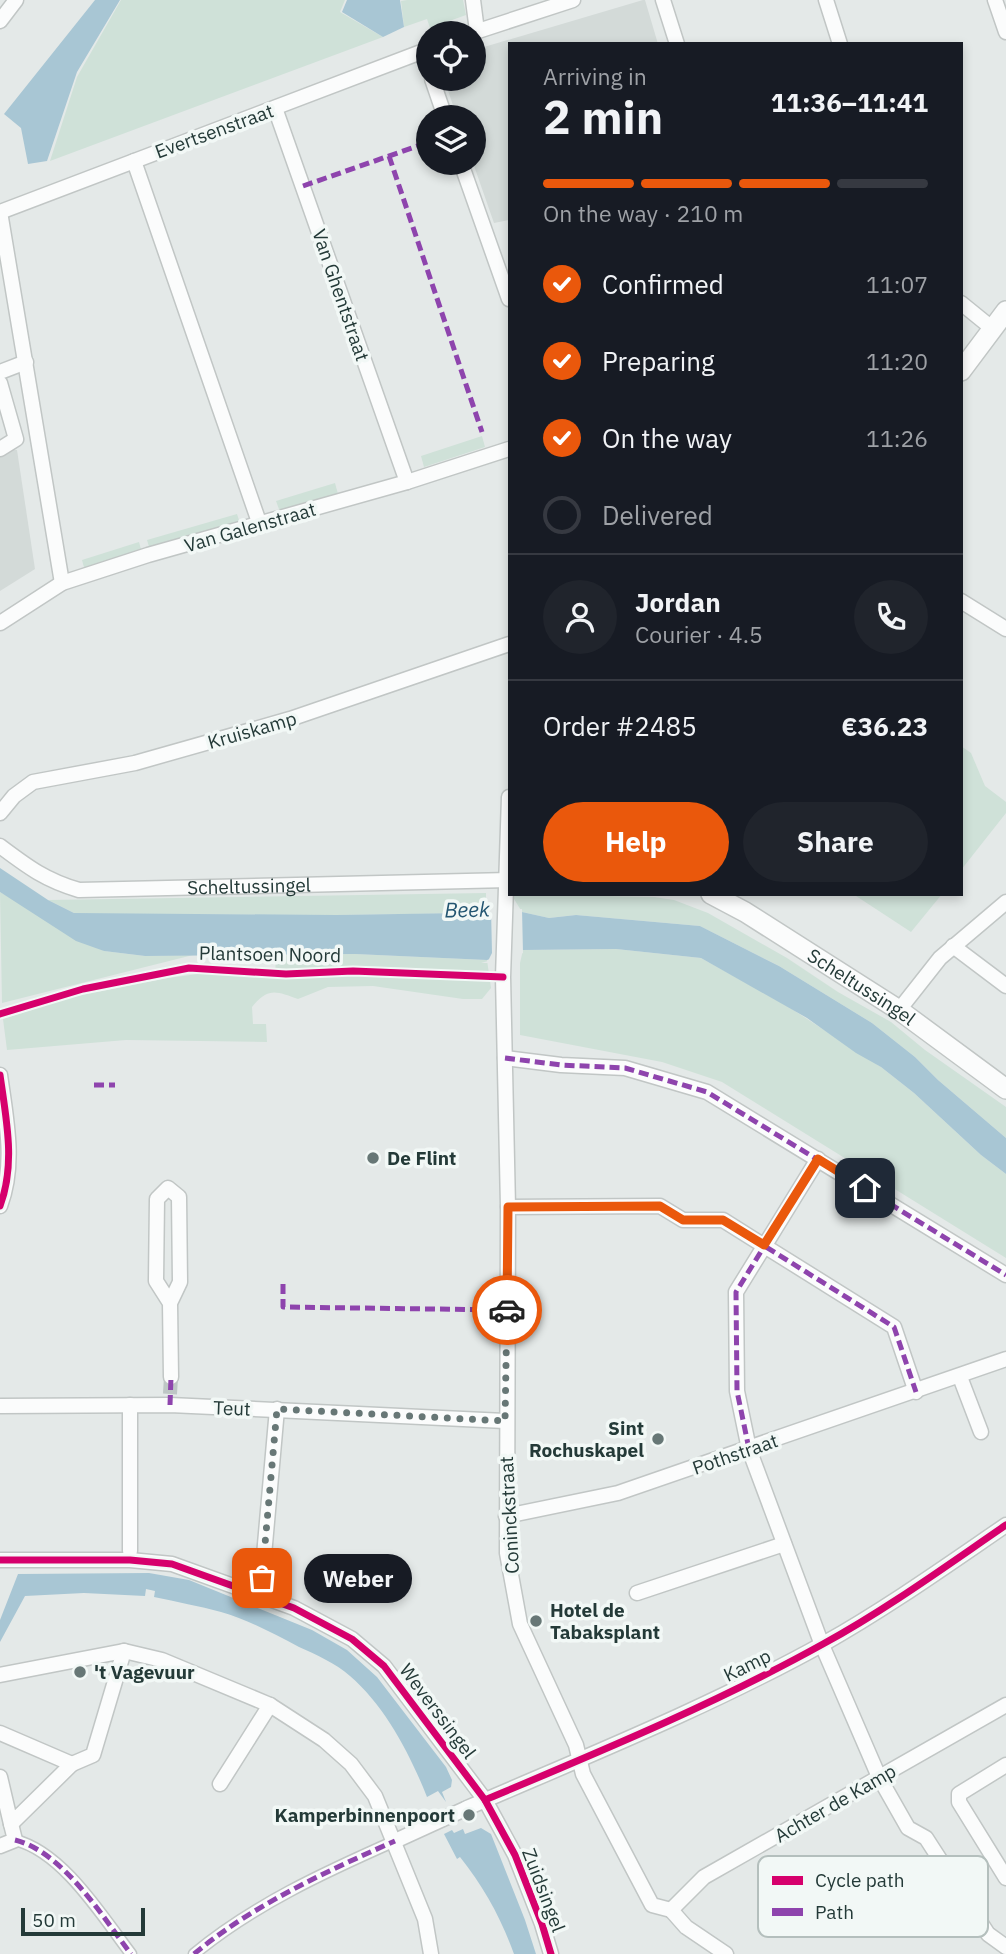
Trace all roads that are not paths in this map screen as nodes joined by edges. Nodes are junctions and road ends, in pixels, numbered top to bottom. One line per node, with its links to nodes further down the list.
1 (16, 0): 7 (street)
2 (473, 0): 8 (street)
3 (573, 0): 9 (street)
4 (663, 0): 11 (street)
5 (826, 0): 12 (street)
6 (995, 0): 10 (street)
7 (0, 21)
8 (474, 21)
9 (486, 28)
10 (1006, 32)
11 (676, 42)
12 (839, 42)
13 (416, 55): 14 (street, Evertsenstraat)
14 (275, 108): 15 (street, Evertsenstraat); 28 (street, Van Ghentstraat)
15 (134, 161): 17 (street, Evertsenstraat); 29 (street)
16 (465, 175): 18 (street)
17 (0, 212): 22 (street)
18 (508, 296)
19 (963, 305): 21 (street)
20 (1006, 311): 21 (street)
21 (993, 329): 23 (street)
22 (26, 362): 24 (street); 30 (street)
23 (963, 368)
24 (0, 372)
25 (0, 383): 26 (street)
26 (0, 449)
27 (508, 449): 28 (street, Van Galenstraat)
28 (407, 482): 29 (street, Van Galenstraat)
29 (260, 525): 30 (street, Van Galenstraat)
30 (62, 583): 32 (street, Van Galenstraat)
31 (963, 602): 33 (street)
32 (0, 623)
33 (1006, 629)
34 (508, 644): 35 (street, Kruiskamp)
35 (0, 813)
36 (0, 846): 37 (street, Scheltussingel)
37 (508, 880): 43 (street, Coninckstraat)
38 (715, 896): 42 (street, Scheltussingel)
39 (1006, 902): 40 (street)
40 (953, 946): 41 (street); 42 (street)
41 (1006, 986)
42 (899, 1010): 45 (street, Scheltussingel)
43 (505, 1058): 46 (street); 48 (street, Coninckstraat)
44 (0, 1075): 47 (street)
45 (1006, 1089)
46 (818, 1159): 49 (street); 50 (street)
47 (0, 1206)
48 (508, 1207): 49 (street); 59 (street, Coninckstraat)
49 (764, 1245): 55 (street); 61 (street)
50 (1006, 1275)
51 (170, 1303): 51 (street); 53 (street)
52 (1006, 1360): 54 (street, Pothstraat)
53 (171, 1377)
54 (960, 1377): 55 (street, Pothstraat); 60 (street)
55 (916, 1392): 61 (street, Pothstraat)
56 (131, 1405): 57 (street, Teut); 58 (street, Teut); 65 (street)
57 (0, 1406)
58 (277, 1409): 59 (street, Teut); 67 (street)
59 (505, 1421): 62 (street, Coninckstraat)
60 (981, 1432)
61 (749, 1449): 62 (street, Pothstraat); 64 (street)
62 (506, 1516): 75 (street, Coninckstraat)
63 (1006, 1525): 69 (street, Kamp)
64 (783, 1545): 68 (street); 69 (street)
65 (130, 1551)
66 (0, 1560): 67 (street, Weverssingel)
67 (257, 1593): 81 (street, Weverssingel)
68 (637, 1593)
69 (822, 1644): 75 (street, Kamp); 79 (street)
70 (124, 1651): 71 (street); 72 (street); 76 (street)
71 (0, 1675)
72 (270, 1705): 80 (street); 84 (street)
73 (1006, 1706): 79 (street, Achter de Kamp)
74 (0, 1733): 76 (street)
75 (580, 1760): 81 (street, Kamp); 88 (street, Coninckstraat)
76 (72, 1764): 82 (street)
77 (1006, 1765): 87 (street)
78 (0, 1777): 82 (street)
79 (878, 1777): 86 (street); 88 (street, Achter de Kamp)
80 (220, 1784)
81 (485, 1800): 84 (street); 94 (street, Zuidsingel)
82 (11, 1824): 83 (street)
83 (15, 1840): 85 (street); 91 (street)
84 (395, 1841): 92 (street); 93 (street)
85 (0, 1846)
86 (937, 1856)
87 (1006, 1878)
88 (671, 1910): 95 (street, Coninckstraat)
89 (988, 1934): 90 (street)
90 (1006, 1947)
91 (131, 1954)
92 (194, 1954)
93 (431, 1954)
94 (551, 1954)
95 (726, 1954)

